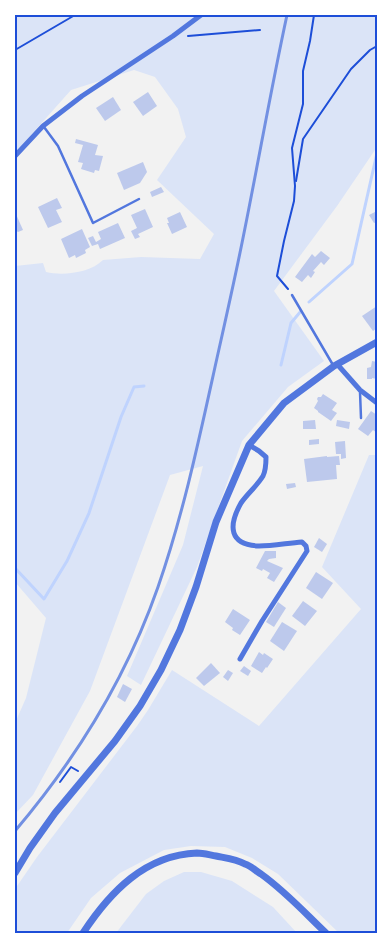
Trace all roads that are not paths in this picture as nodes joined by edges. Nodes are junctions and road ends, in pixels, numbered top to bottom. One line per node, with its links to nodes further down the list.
1 (201, 15): 2 (street)
2 (43, 126): 3 (street); 4 (lane)
3 (15, 156)
4 (139, 199)
5 (292, 295): 7 (lane)
6 (377, 342): 7 (street)
7 (336, 365): 8 (street); 11 (street)
8 (360, 390): 9 (street); 10 (lane)
9 (377, 403)
10 (361, 418)
11 (249, 445): 12 (street); 13 (street)
12 (240, 659)
13 (15, 873)
14 (83, 933): 15 (street)
15 (326, 933)

